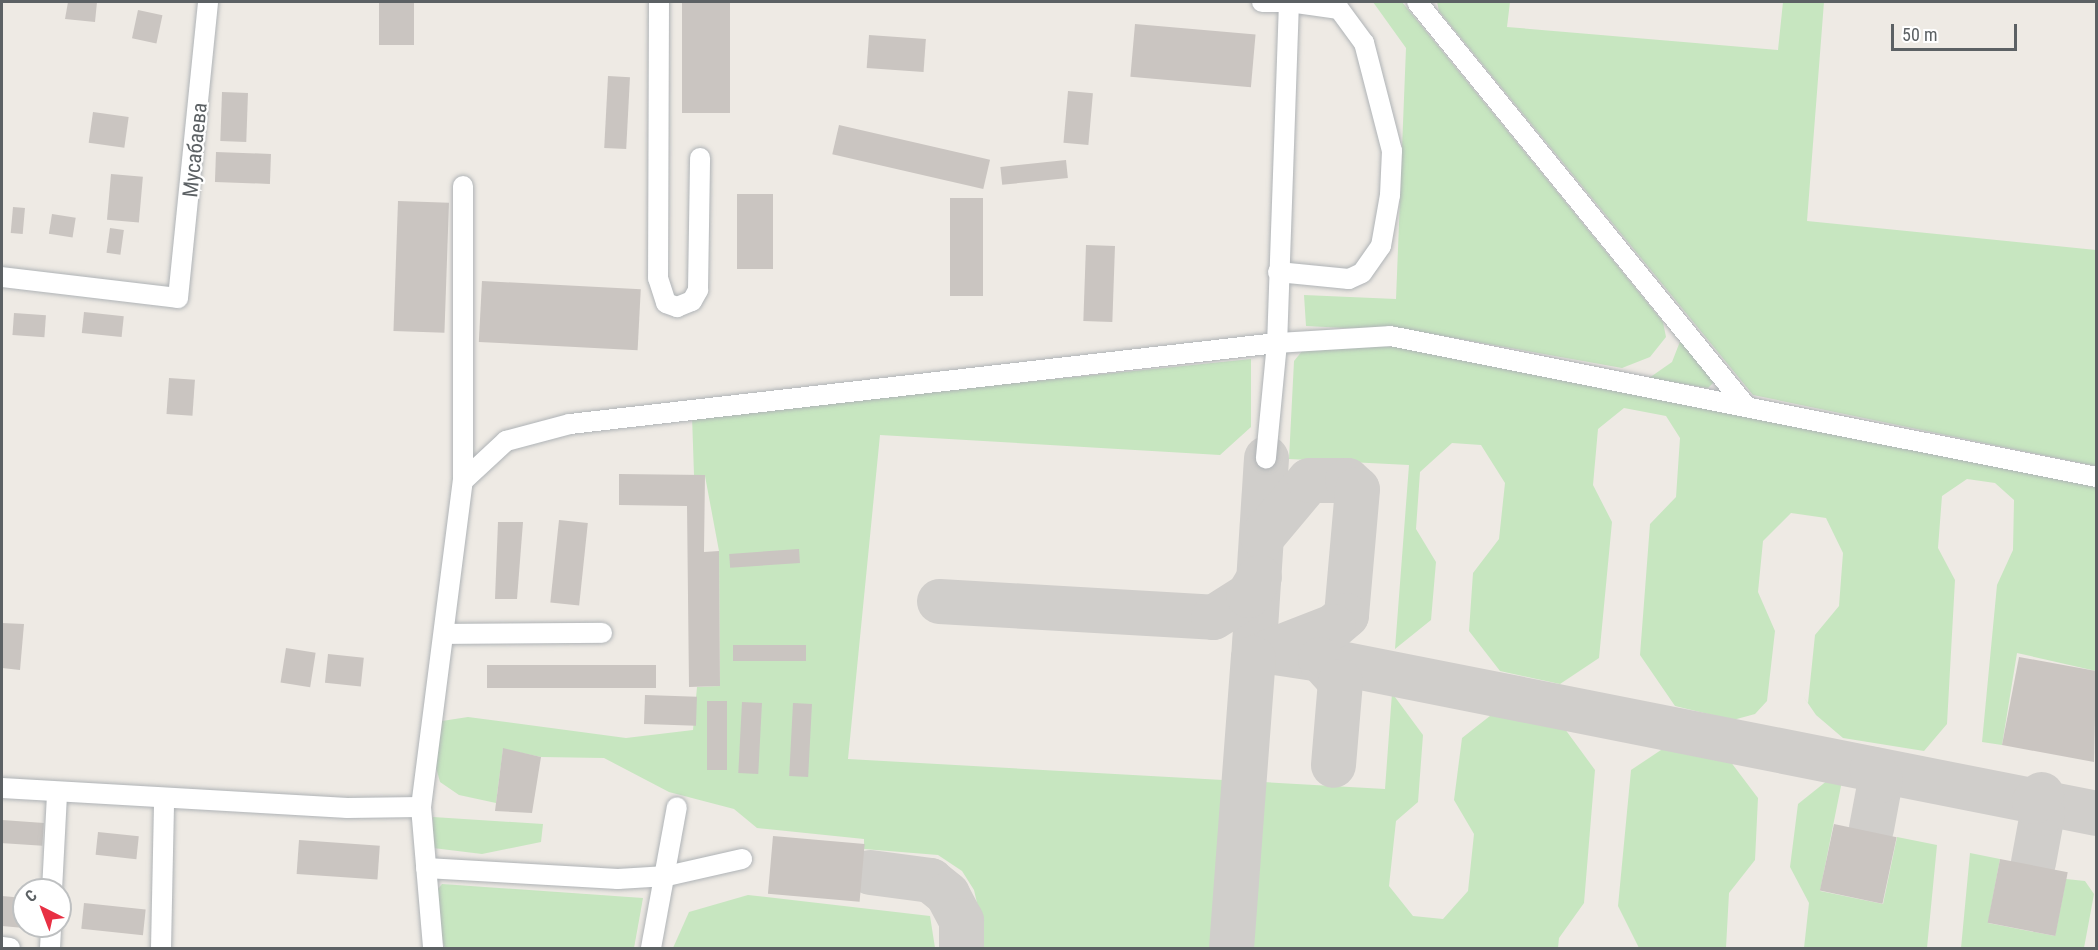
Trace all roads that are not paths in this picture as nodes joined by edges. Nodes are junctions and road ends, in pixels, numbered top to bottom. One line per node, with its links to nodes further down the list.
1 (208, 2): 9 (street, Мусабаева)
2 (659, 2): 6 (street)
3 (1262, 2): 4 (street)
4 (1289, 2): 8 (street); 8 (street)
5 (1417, 2): 11 (street)
6 (700, 158)
7 (463, 186): 14 (street)
8 (1278, 272): 10 (street)
9 (2, 277)
10 (1277, 343): 11 (street); 12 (street); 14 (street)
11 (1745, 405): 13 (street)
12 (1266, 458)
13 (2097, 477)
14 (463, 481): 16 (street)
15 (602, 633): 16 (street)
16 (444, 634): 20 (street)
17 (2, 788): 18 (street)
18 (57, 793): 19 (street); 25 (street)
19 (164, 799): 20 (street); 28 (street)
20 (421, 807): 23 (street)
21 (677, 807): 24 (street)
22 (742, 859): 24 (street)
23 (426, 868): 24 (street); 29 (street)
24 (667, 876): 30 (street)
25 (53, 878)
26 (2, 947): 27 (street)
27 (10, 948)
28 (161, 948)
29 (434, 948)
30 (651, 948)

